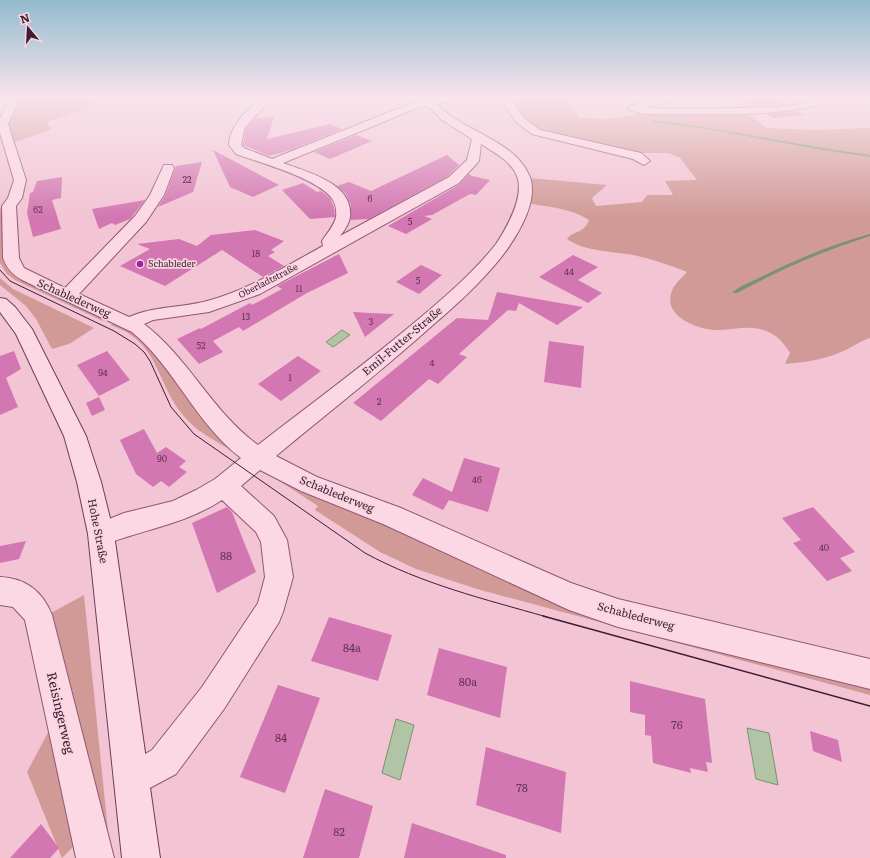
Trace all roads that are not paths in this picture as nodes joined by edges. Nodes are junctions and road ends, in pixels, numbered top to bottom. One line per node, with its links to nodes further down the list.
1 (7, 137): 10 (street, Schablederweg)
2 (236, 137): 8 (street)
3 (336, 137): 8 (street)
4 (477, 137): 6 (street, Emil-Futter-Straße)
5 (557, 137): 7 (street)
6 (480, 139): 11 (street, Oberladtstraße); 15 (street, Emil-Futter-Straße)
7 (644, 161)
8 (272, 163): 11 (street)
9 (168, 168): 12 (street)
10 (4, 202): 12 (street, Schablederweg)
11 (333, 246): 14 (street, Oberladtstraße)
12 (66, 295): 14 (street, Schablederweg)
13 (0, 303): 17 (street, Hohe Straße)
14 (130, 323): 15 (street, Schablederweg)
15 (258, 458): 16 (street, Emil-Futter-Straße); 19 (street, Schablederweg)
16 (224, 486): 17 (street, Emil-Futter-Straße); 20 (street)
17 (101, 534): 20 (street, Hohe Straße)
18 (0, 591): 21 (street, Reisingerweg)
19 (870, 674)
20 (131, 781): 22 (street, Hohe Straße)
21 (95, 858)
22 (141, 858)

